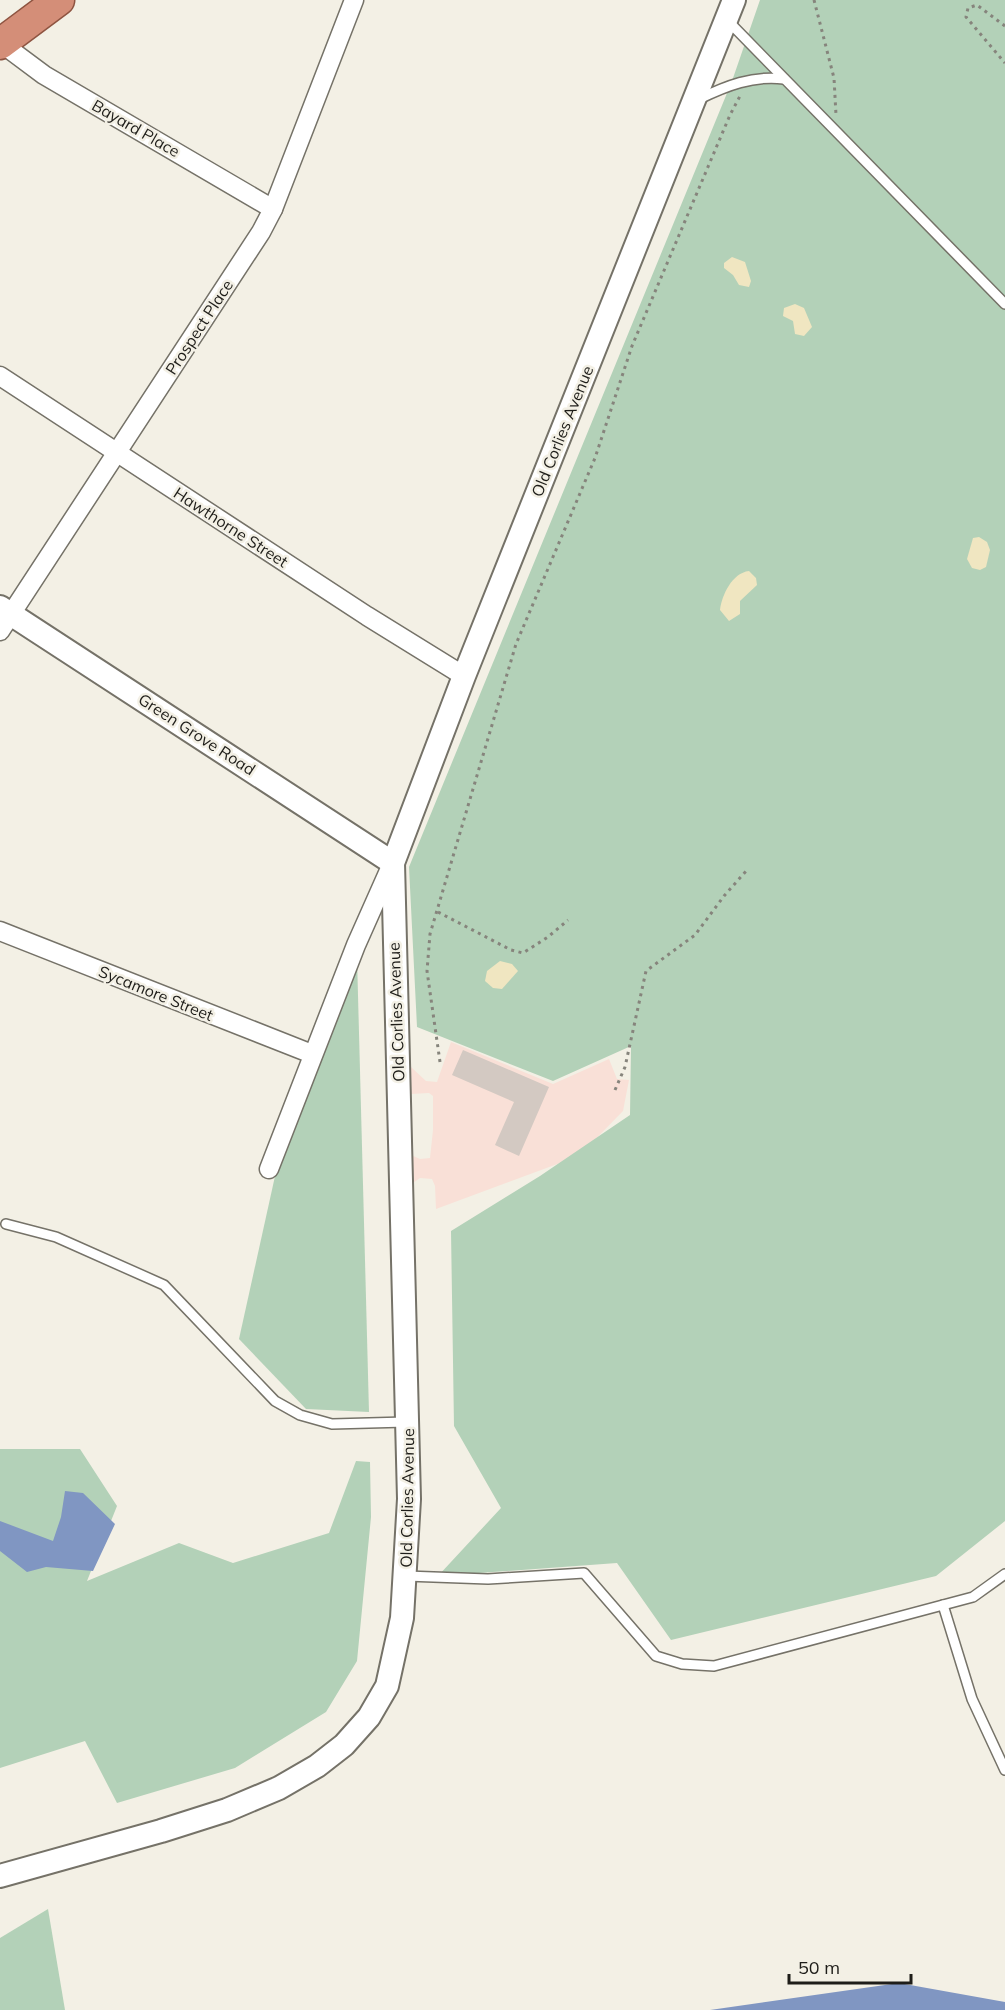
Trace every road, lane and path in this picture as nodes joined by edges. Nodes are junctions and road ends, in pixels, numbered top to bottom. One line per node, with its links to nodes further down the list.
1 (59, 0): 6 (highway)
2 (354, 0): 12 (street, Prospect Place)
3 (814, 0): 11 (path)
4 (730, 10): 9 (lane); 10 (street, Old Corlies Avenue)
5 (1005, 26): 7 (path)
6 (0, 44): 12 (street, Bayard Place)
7 (1005, 63)
8 (759, 79): 9 (lane); 10 (lane); 20 (path)
9 (784, 79): 11 (lane)
10 (694, 101): 17 (street, Old Corlies Avenue)
11 (836, 132): 13 (lane)
12 (273, 209): 15 (street, Prospect Place)
13 (1005, 304)
14 (0, 376): 15 (street, Hawthorne Street)
15 (117, 452): 16 (street, Prospect Place); 17 (street, Hawthorne Street)
16 (4, 617): 18 (street, Green Grove Road)
17 (464, 676): 18 (street, Old Corlies Avenue)
18 (393, 863): 23 (street, Old Corlies Avenue); 28 (street, Old Corlies Avenue)
19 (747, 870): 25 (path)
20 (438, 912): 21 (path); 24 (path)
21 (568, 920)
22 (0, 930): 23 (street, Sycamore Street)
23 (312, 1054): 26 (street, Old Corlies Avenue)
24 (440, 1062)
25 (615, 1090)
26 (268, 1169)
27 (6, 1224): 28 (lane)
28 (409, 1422): 30 (street, Old Corlies Avenue)
29 (1005, 1574): 31 (lane)
30 (406, 1576): 31 (lane); 33 (street, Old Corlies Avenue)
31 (943, 1605): 32 (lane)
32 (1005, 1770)
33 (0, 1876)

